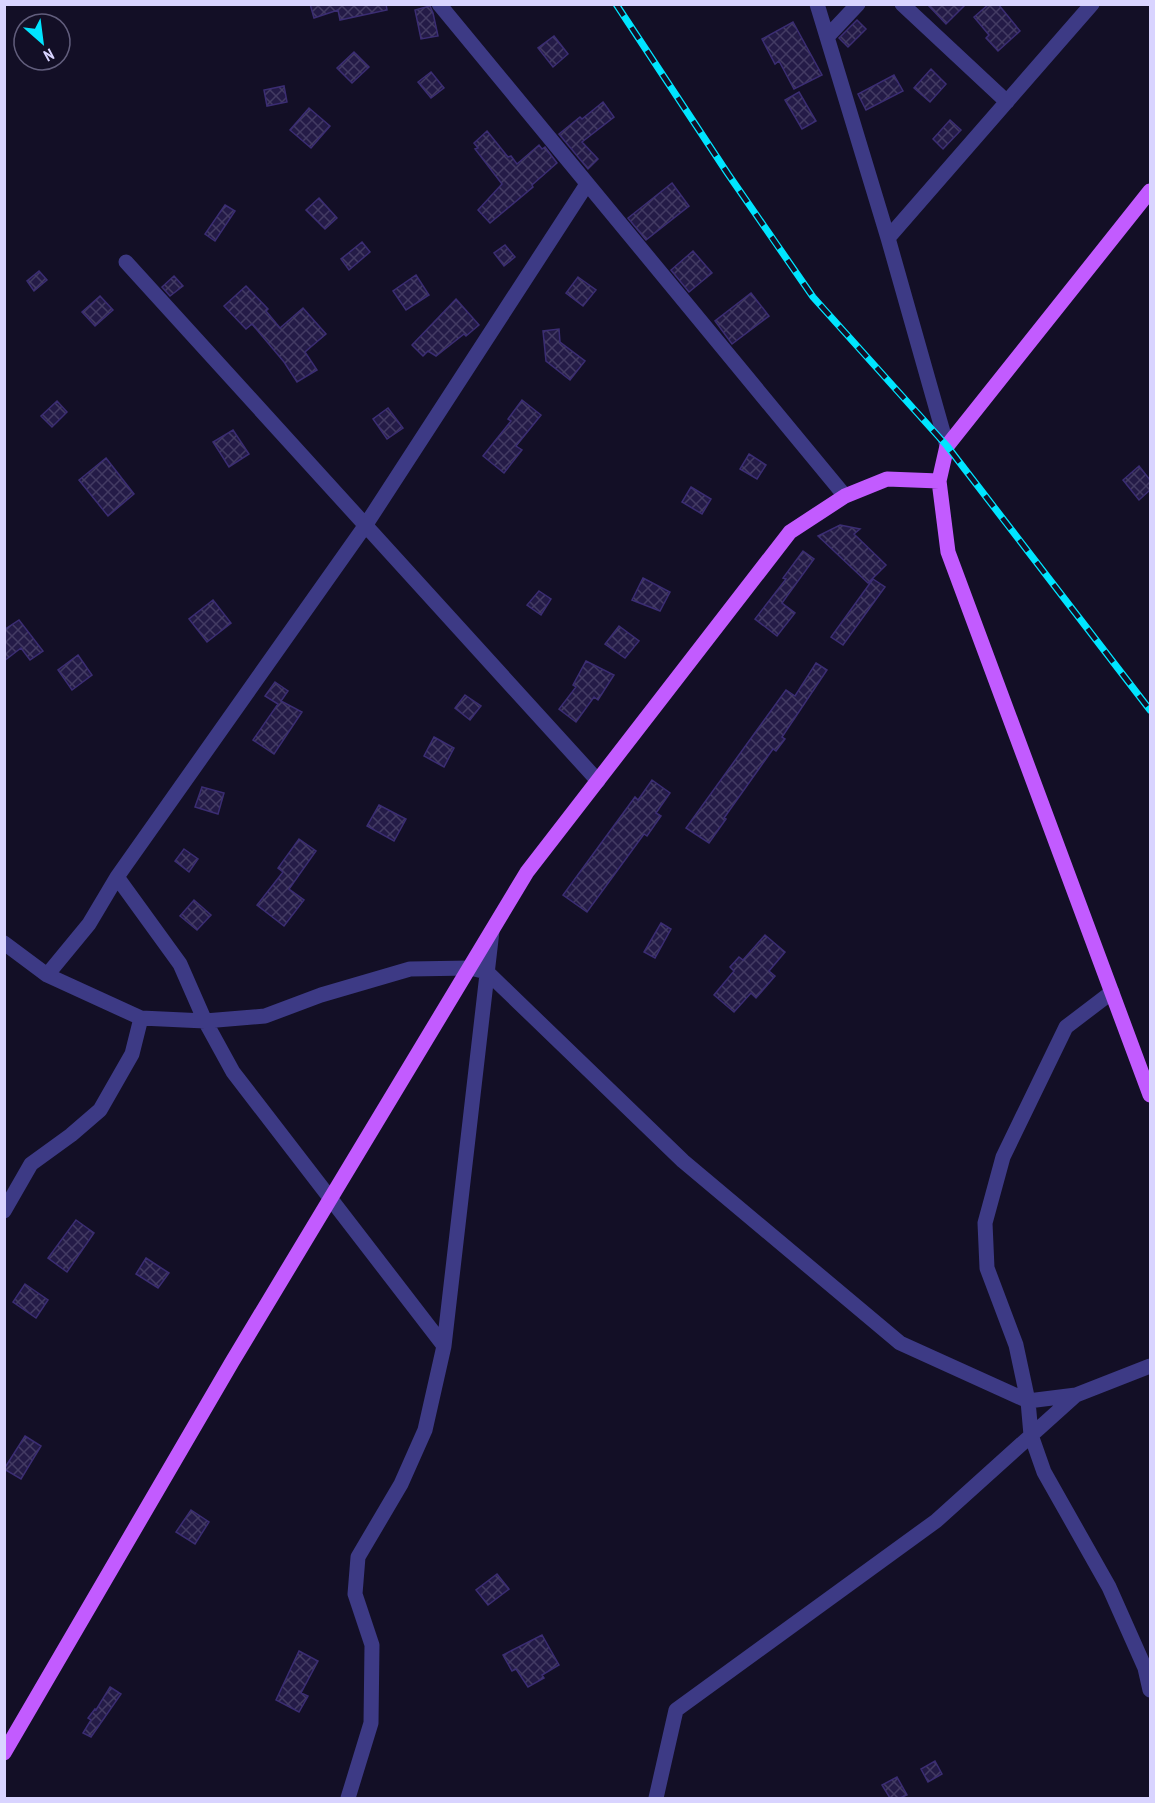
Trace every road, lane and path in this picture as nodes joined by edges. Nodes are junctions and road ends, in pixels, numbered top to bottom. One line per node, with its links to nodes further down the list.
1 (439, 4): 8 (street)
2 (817, 4): 6 (street)
3 (858, 4): 6 (street)
4 (902, 4): 7 (street)
5 (1086, 7): 7 (street)
6 (826, 37): 10 (street)
7 (1006, 102): 10 (street)
8 (587, 184): 14 (street); 15 (street)
9 (1150, 191): 12 (main road)
10 (888, 238): 12 (street)
11 (126, 262): 15 (street)
12 (947, 446): 13 (main road)
13 (939, 481): 14 (main road); 23 (main road)
14 (845, 496): 16 (main road)
15 (365, 526): 16 (street); 17 (street)
16 (598, 781): 18 (main road)
17 (117, 877): 22 (street); 25 (street)
18 (492, 931): 20 (main road); 21 (street)
19 (4, 943): 22 (street)
20 (470, 968): 21 (street); 25 (street); 27 (main road)
21 (487, 972): 29 (street); 32 (street)
22 (47, 975): 24 (street)
23 (1112, 992): 26 (main road); 32 (street)
24 (141, 1018): 25 (street); 28 (street)
25 (205, 1021): 27 (street)
26 (1150, 1095)
27 (330, 1199): 29 (street); 35 (main road)
28 (4, 1211)
29 (444, 1346): 36 (street)
30 (1150, 1366): 31 (street)
31 (1076, 1395): 32 (street); 33 (street)
32 (1028, 1401): 33 (street)
33 (1031, 1435): 34 (street); 37 (street)
34 (1150, 1689)
35 (4, 1753)
36 (348, 1798)
37 (656, 1798)

